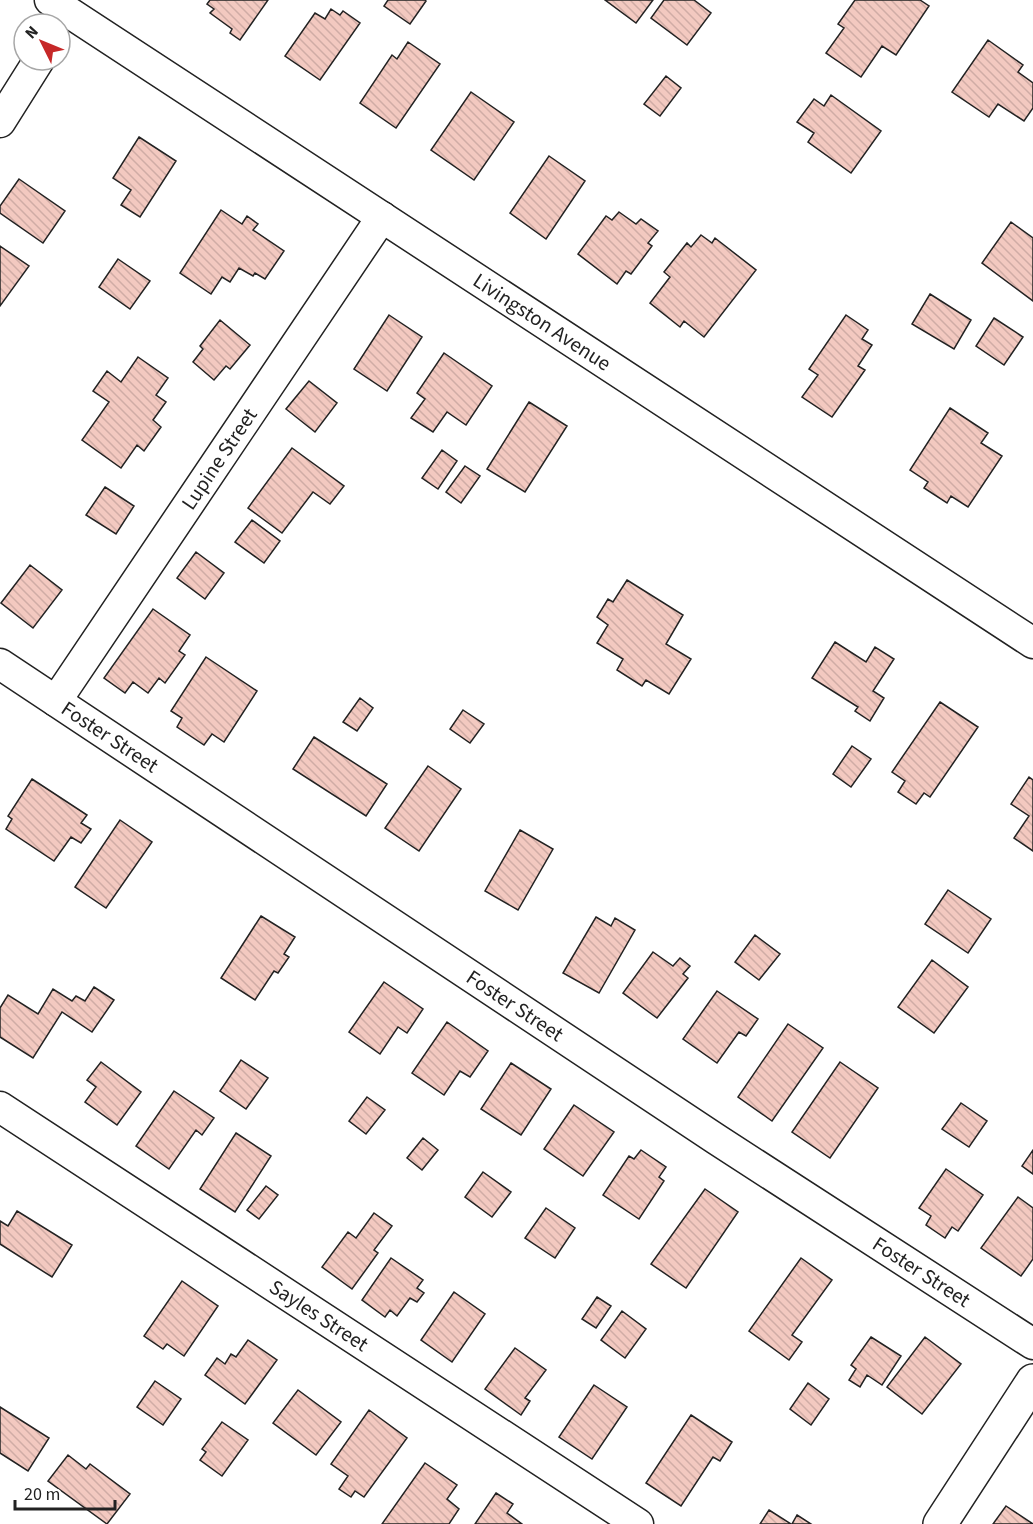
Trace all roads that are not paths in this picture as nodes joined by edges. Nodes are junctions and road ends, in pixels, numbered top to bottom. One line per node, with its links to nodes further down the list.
1 (72, 21): 4 (street, Livingston Avenue)
2 (31, 72): 3 (street)
3 (0, 122)
4 (382, 217): 5 (street, Livingston Avenue); 7 (street, Lupine Street)
5 (1033, 643)
6 (0, 664): 7 (street, Foster Street)
7 (56, 701): 9 (street, Foster Street)
8 (0, 1107): 11 (street, Sayles Street)
9 (1033, 1344)
10 (1033, 1381): 12 (street)
11 (638, 1524)
12 (940, 1524)

